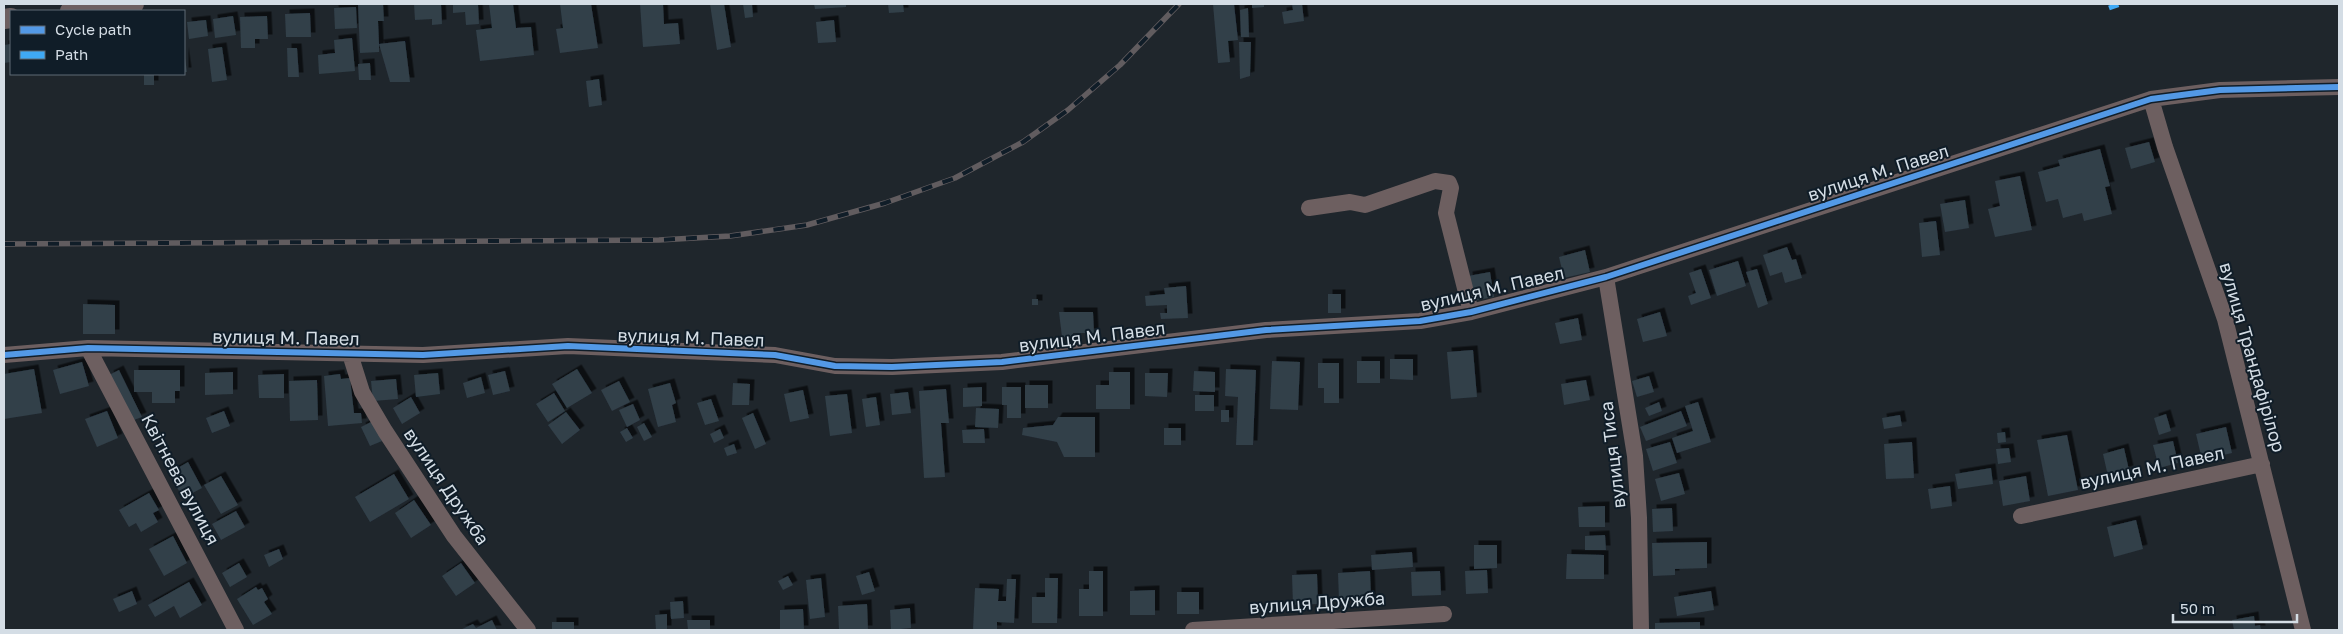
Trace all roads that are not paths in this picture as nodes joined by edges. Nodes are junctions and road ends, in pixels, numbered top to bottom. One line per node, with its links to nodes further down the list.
1 (134, 4): 2 (street)
2 (79, 10)
3 (2339, 87): 4 (street, вулиця М. Павел)
4 (2151, 99): 6 (street, вулиця М. Павел); 11 (street, вулиця Трандафірілор)
5 (1309, 208): 7 (street)
6 (1606, 277): 7 (street, вулиця М. Павел); 17 (street, вулиця Тиса)
7 (1471, 312): 9 (street, вулиця М. Павел)
8 (88, 348): 9 (street, вулиця М. Павел); 10 (street, вулиця М. Павел); 14 (street, Квітнева вулиця)
9 (350, 354): 15 (street, вулиця Дружба)
10 (4, 356)
11 (2262, 464): 12 (street, вулиця М. Павел); 18 (street, вулиця Трандафірілор)
12 (2021, 516)
13 (1444, 614): 16 (street, вулиця Дружба)
14 (236, 630)
15 (528, 630)
16 (1193, 630)
17 (1641, 630)
18 (2303, 630)

